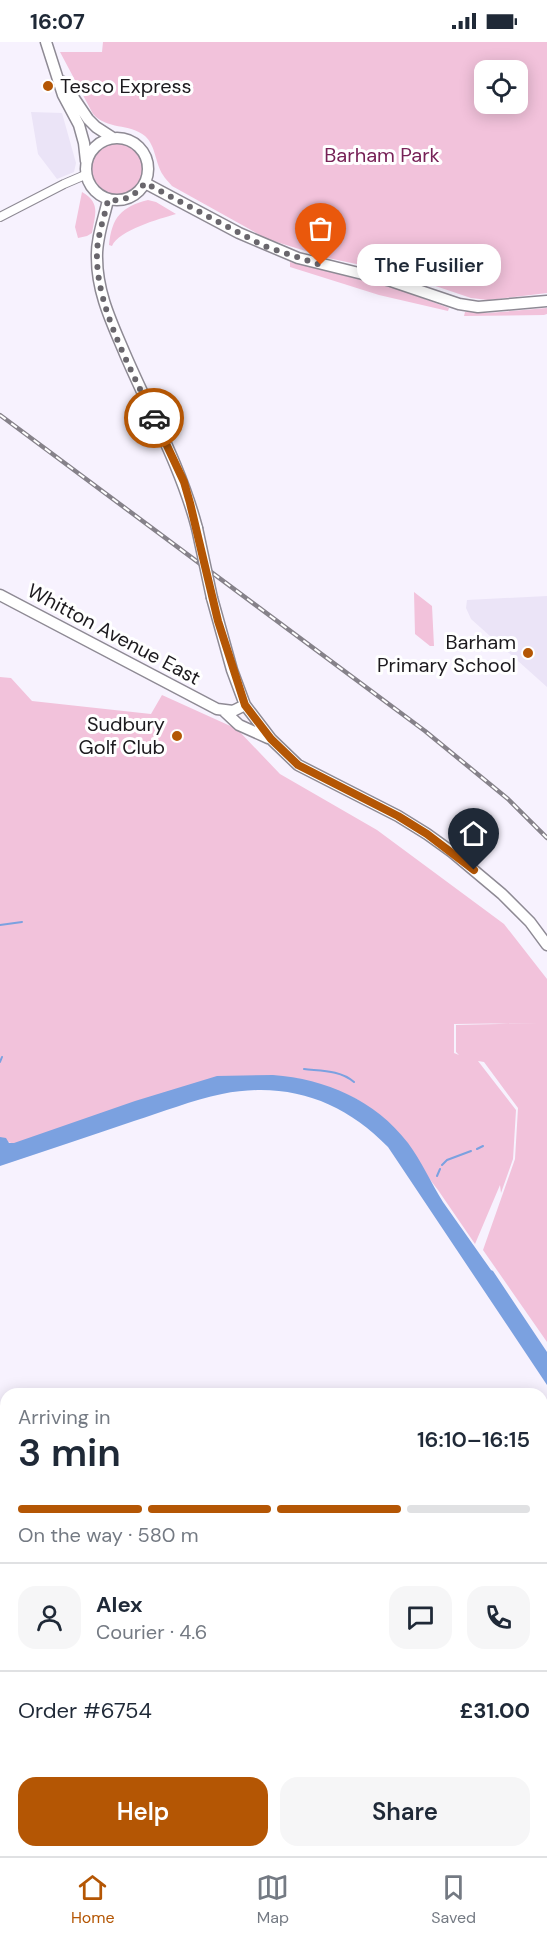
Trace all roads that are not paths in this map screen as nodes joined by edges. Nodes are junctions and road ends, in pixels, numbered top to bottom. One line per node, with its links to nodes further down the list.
1 (46, 42): 2 (main road)
2 (52, 61): 3 (main road); 4 (main road)
3 (113, 138): 4 (main road); 6 (main road)
4 (86, 161): 5 (main road)
5 (85, 176): 7 (main road); 8 (street)
6 (145, 183): 7 (main road); 9 (main road)
7 (108, 200): 11 (main road, bridge)
8 (0, 217)
9 (547, 301)
10 (0, 595): 12 (main road, Whitton Avenue East)
11 (245, 705): 12 (main road); 13 (main road)
12 (224, 711): 13 (main road, Whitton Avenue East)
13 (271, 739): 14 (main road)
14 (547, 945)

